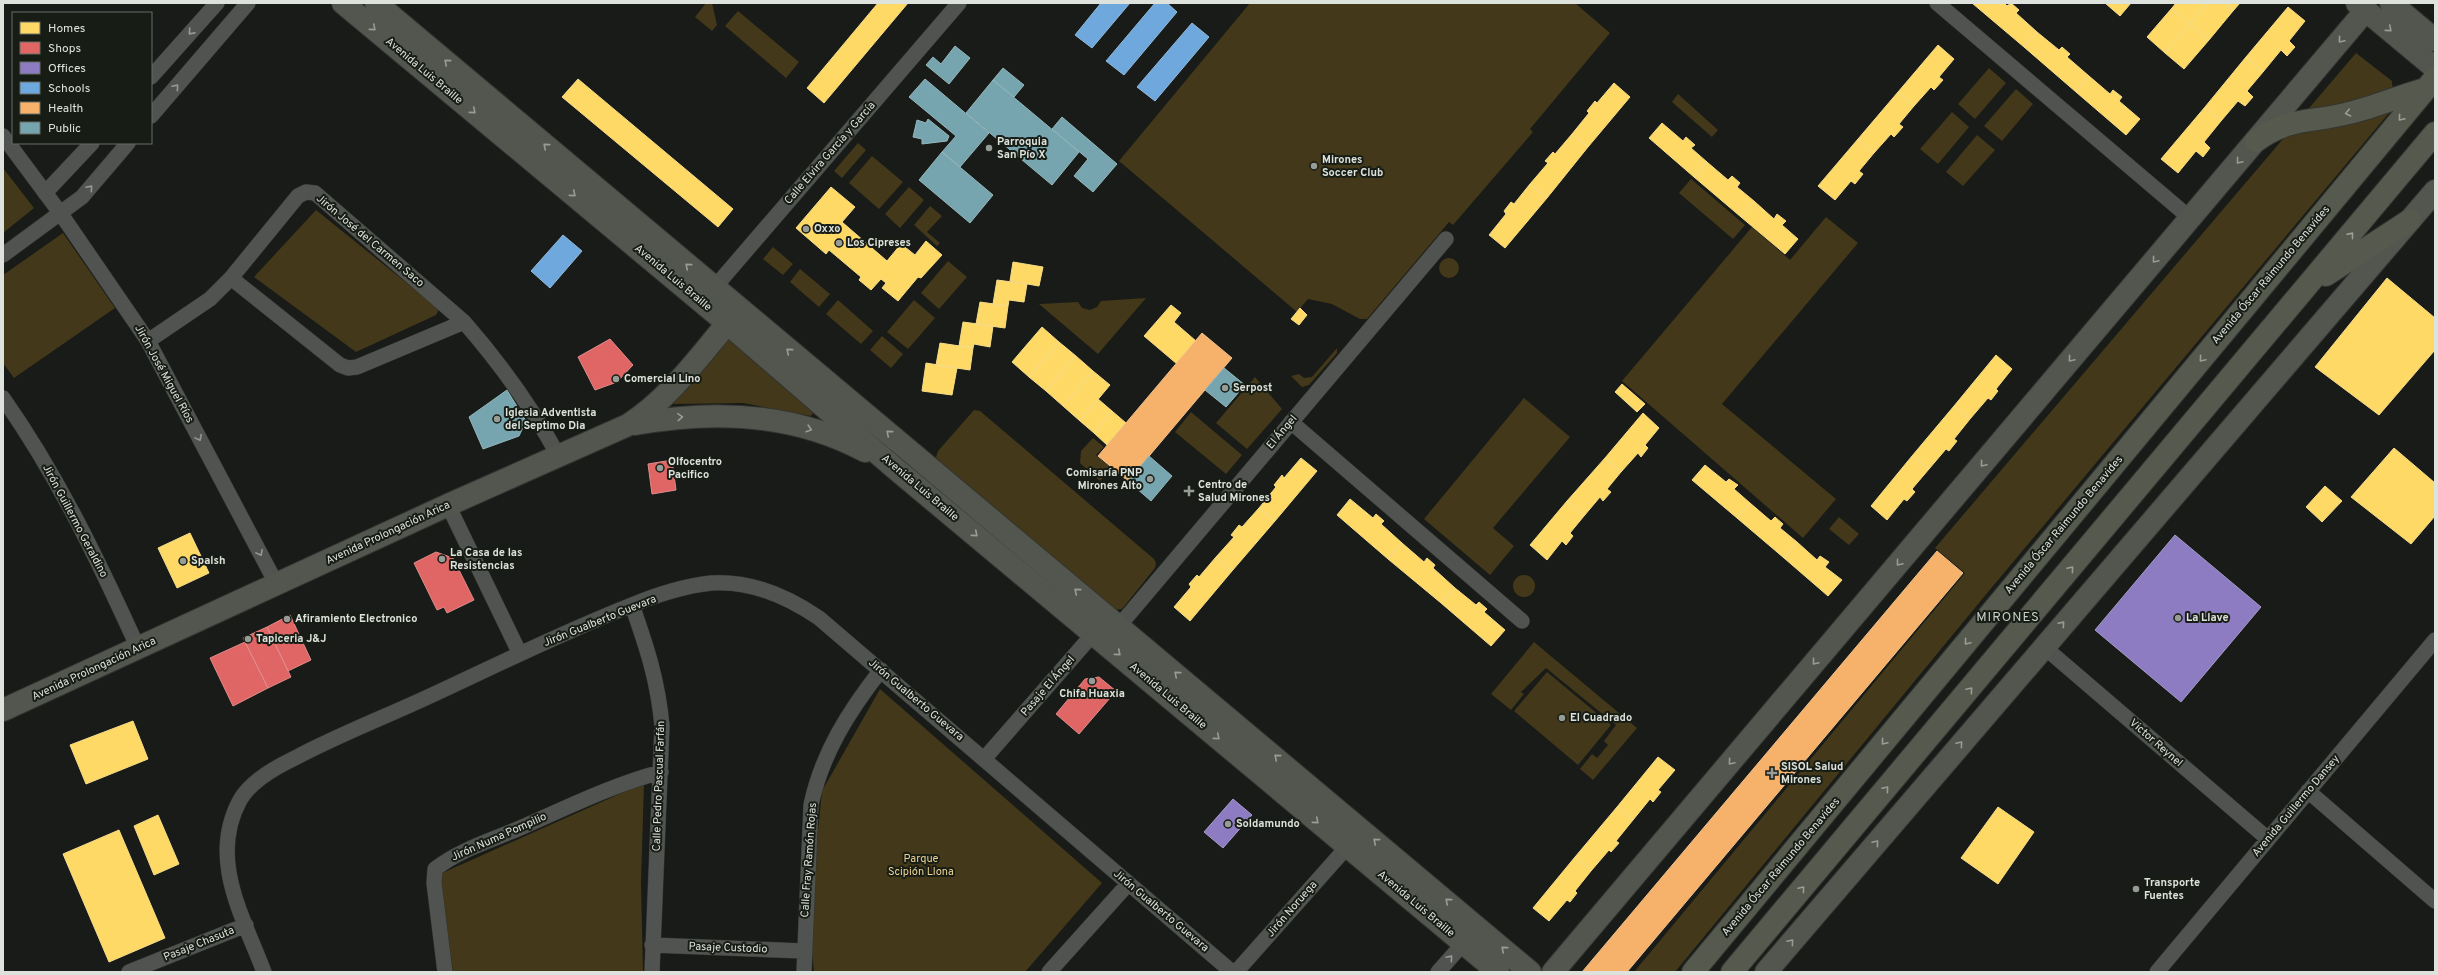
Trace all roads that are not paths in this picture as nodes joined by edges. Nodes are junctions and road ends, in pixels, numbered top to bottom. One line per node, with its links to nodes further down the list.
1 (217, 3): 11 (street, one-way to 11)
2 (248, 3): 13 (street, one-way to 2)
3 (343, 3): 28 (street, Avenida Luis Braille, one-way to 28)
4 (376, 3): 28 (street, Avenida Luis Braille, one-way to 4)
5 (959, 3): 28 (street, Calle Elvira García y García)
6 (1936, 3): 22 (street)
7 (2391, 3): 9 (street)
8 (2362, 7): 10 (street, one-way to 10); 16 (street, one-way to 16)
9 (2435, 40)
10 (2435, 68)
11 (152, 76)
12 (2430, 83): 16 (main road, one-way to 16); 73 (main road, Avenida Óscar Raimundo Benavides, one-way to 73)
13 (152, 115)
14 (2435, 133): 27 (main road, one-way to 14)
15 (3, 136): 20 (street, Jirón José Miguel Ríos)
16 (2256, 141): 22 (street, one-way to 22)
17 (91, 144): 20 (street)
18 (127, 144): 21 (street, one-way to 18)
19 (2435, 191): 23 (street)
20 (45, 193): 21 (street, Jirón José Miguel Ríos)
21 (61, 214): 25 (street); 31 (street, Jirón José Miguel Ríos)
22 (2190, 218): 72 (street, one-way to 72)
23 (2410, 220): 27 (main road); 44 (street, one-way to 23)
24 (1446, 239): 33 (street, El Ángel)
25 (3, 255)
26 (231, 278): 30 (street); 30 (street, Jirón José del Carmen Saco); 31 (street, Jirón José del Carmen Saco)
27 (2308, 287): 74 (main road, one-way to 27)
28 (708, 295): 29 (street, Avenida Luis Braille)
29 (733, 316): 34 (street, Avenida Prolongación Arica); 36 (street, Avenida Luis Braille); 41 (street, Avenida Luis Braille, one-way to 29)
30 (464, 322): 35 (street, Jirón José del Carmen Saco)
31 (148, 341): 38 (street, Jirón José Miguel Ríos, one-way to 38)
32 (3, 398): 45 (street, Jirón Guillermo Geraldino)
33 (1291, 422): 40 (street); 41 (street, El Ángel)
34 (628, 425): 35 (street, Avenida Prolongación Arica); 36 (street, one-way to 36)
35 (558, 455): 37 (street, Avenida Prolongación Arica)
36 (891, 465): 42 (street, Avenida Luis Braille, one-way to 42)
37 (448, 505): 38 (street, Avenida Prolongación Arica); 46 (street)
38 (277, 585): 45 (street, Avenida Prolongación Arica)
39 (632, 605): 46 (street, Jirón Gualberto Guevara); 47 (street, Jirón Gualberto Guevara); 50 (street, Calle Pedro Pascual Farfán)
40 (1522, 621)
41 (1119, 626): 42 (street); 57 (street, Avenida Luis Braille, one-way to 41)
42 (1094, 633): 49 (street, Pasaje El Ángel); 53 (street, Avenida Luis Braille, one-way to 53)
43 (2435, 640): 51 (street, Avenida Guillermo Dansey)
44 (2043, 646): 52 (street, Victor Reynel); 75 (street, one-way to 44)
45 (138, 648): 48 (street, Avenida Prolongación Arica)
46 (520, 654): 56 (street, Jirón Gualberto Guevara)
47 (881, 670): 49 (street, Jirón Gualberto Guevara); 60 (street, Calle Fray Ramón Rojas)
48 (3, 710)
49 (984, 758): 54 (street, Jirón Gualberto Guevara)
50 (661, 772): 59 (street, Calle Pedro Pascual Farfán); 63 (street, Jirón Numa Pompilio)
51 (2308, 791): 52 (street, Avenida Guillermo Dansey); 55 (street)
52 (2268, 839): 76 (street, Avenida Guillermo Dansey)
53 (1347, 847): 58 (street, Avenida Luis Braille); 68 (street, Jirón Noruega)
54 (1128, 884): 66 (street); 67 (street, Jirón Gualberto Guevara)
55 (2435, 901)
56 (246, 925): 61 (street, Pasaje Chasuta); 62 (street, Jirón Gualberto Guevara)
57 (1477, 927): 58 (street); 71 (street, Avenida Luis Braille, one-way to 57)
58 (1463, 943): 69 (street, one-way to 58); 70 (street, Avenida Luis Braille)
59 (652, 945): 60 (street, Pasaje Custodio); 64 (street, Calle Pedro Pascual Farfán)
60 (803, 951): 65 (street, Calle Fray Ramón Rojas)
61 (129, 972)
62 (264, 972)
63 (444, 972)
64 (652, 972)
65 (804, 972)
66 (1049, 972)
67 (1232, 972)
68 (1236, 972)
69 (1438, 972)
70 (1498, 972)
71 (1530, 972)
72 (1553, 972)
73 (1693, 972)
74 (1732, 972)
75 (1766, 972)
76 (2157, 972)

